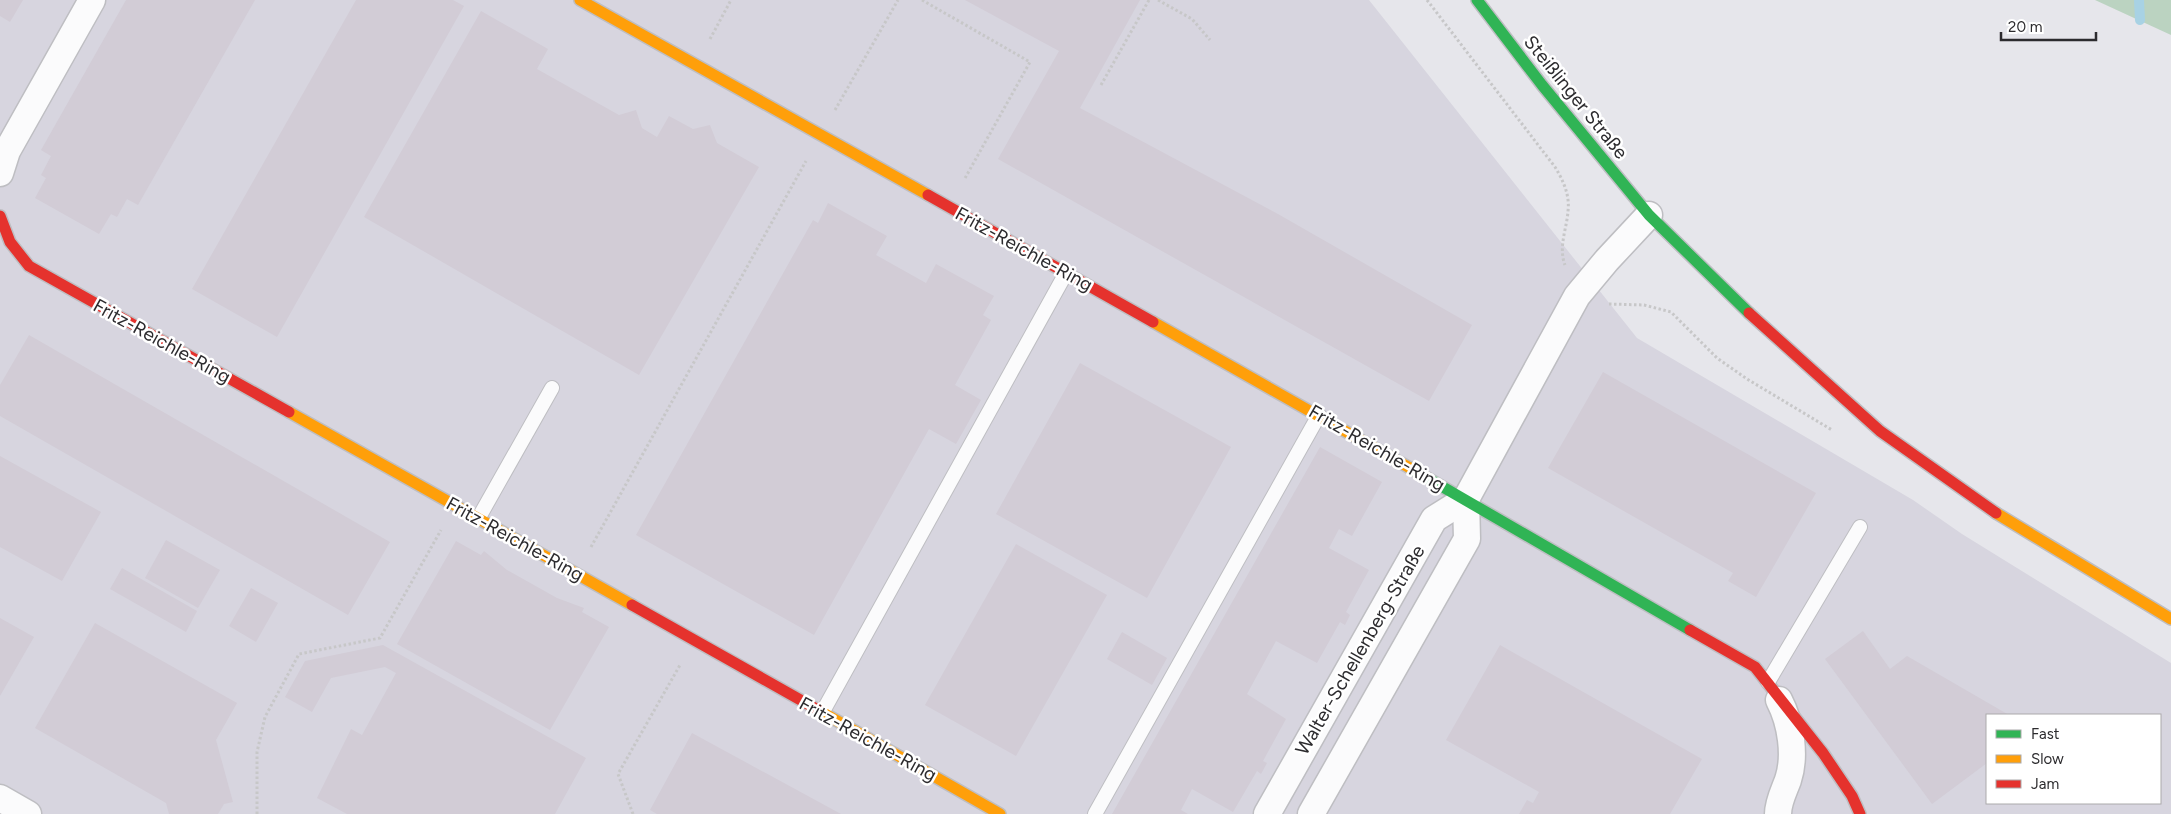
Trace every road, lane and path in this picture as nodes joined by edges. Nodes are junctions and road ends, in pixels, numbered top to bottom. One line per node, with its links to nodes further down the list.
1 (92, 0): 13 (street)
2 (580, 0): 10 (street, Fritz-Reichle-Ring)
3 (731, 0): 10 (path)
4 (898, 0): 12 (path)
5 (922, 0): 14 (path)
6 (1149, 0): 11 (path)
7 (1158, 0): 9 (path)
8 (1477, 0): 15 (street, Steißlinger Straße)
9 (1210, 40)
10 (696, 64): 12 (street, Fritz-Reichle-Ring)
11 (1101, 85)
12 (821, 135): 14 (street, Fritz-Reichle-Ring); 26 (path)
13 (0, 173)
14 (949, 207): 19 (street, Fritz-Reichle-Ring)
15 (1649, 215): 22 (street, Walter-Schellenberg-Straße); 27 (street, Steißlinger Straße)
16 (0, 216): 18 (street, Fritz-Reichle-Ring)
17 (0, 249): 18 (street, Fritz-Reichle-Ring)
18 (29, 266): 23 (street, Fritz-Reichle-Ring)
19 (1066, 273): 21 (street, Fritz-Reichle-Ring); 30 (lane)
20 (552, 388): 24 (lane)
21 (1319, 414): 22 (street, Fritz-Reichle-Ring); 36 (lane)
22 (1466, 499): 29 (street); 37 (street, Walter-Schellenberg-Straße); 38 (street, Walter-Schellenberg-Straße)
23 (454, 506): 24 (street, Fritz-Reichle-Ring); 33 (path)
24 (478, 519): 26 (street, Fritz-Reichle-Ring)
25 (1860, 527): 29 (lane)
26 (578, 574): 28 (street, Fritz-Reichle-Ring)
27 (2171, 619)
28 (694, 640): 30 (street, Fritz-Reichle-Ring); 34 (path)
29 (1768, 682): 39 (street); 40 (street)
30 (822, 713): 35 (street, Fritz-Reichle-Ring)
31 (0, 798): 32 (street)
32 (28, 814)
33 (257, 814)
34 (632, 814)
35 (1000, 814)
36 (1095, 814)
37 (1267, 814)
38 (1310, 814)
39 (1778, 814)
40 (1860, 814)

